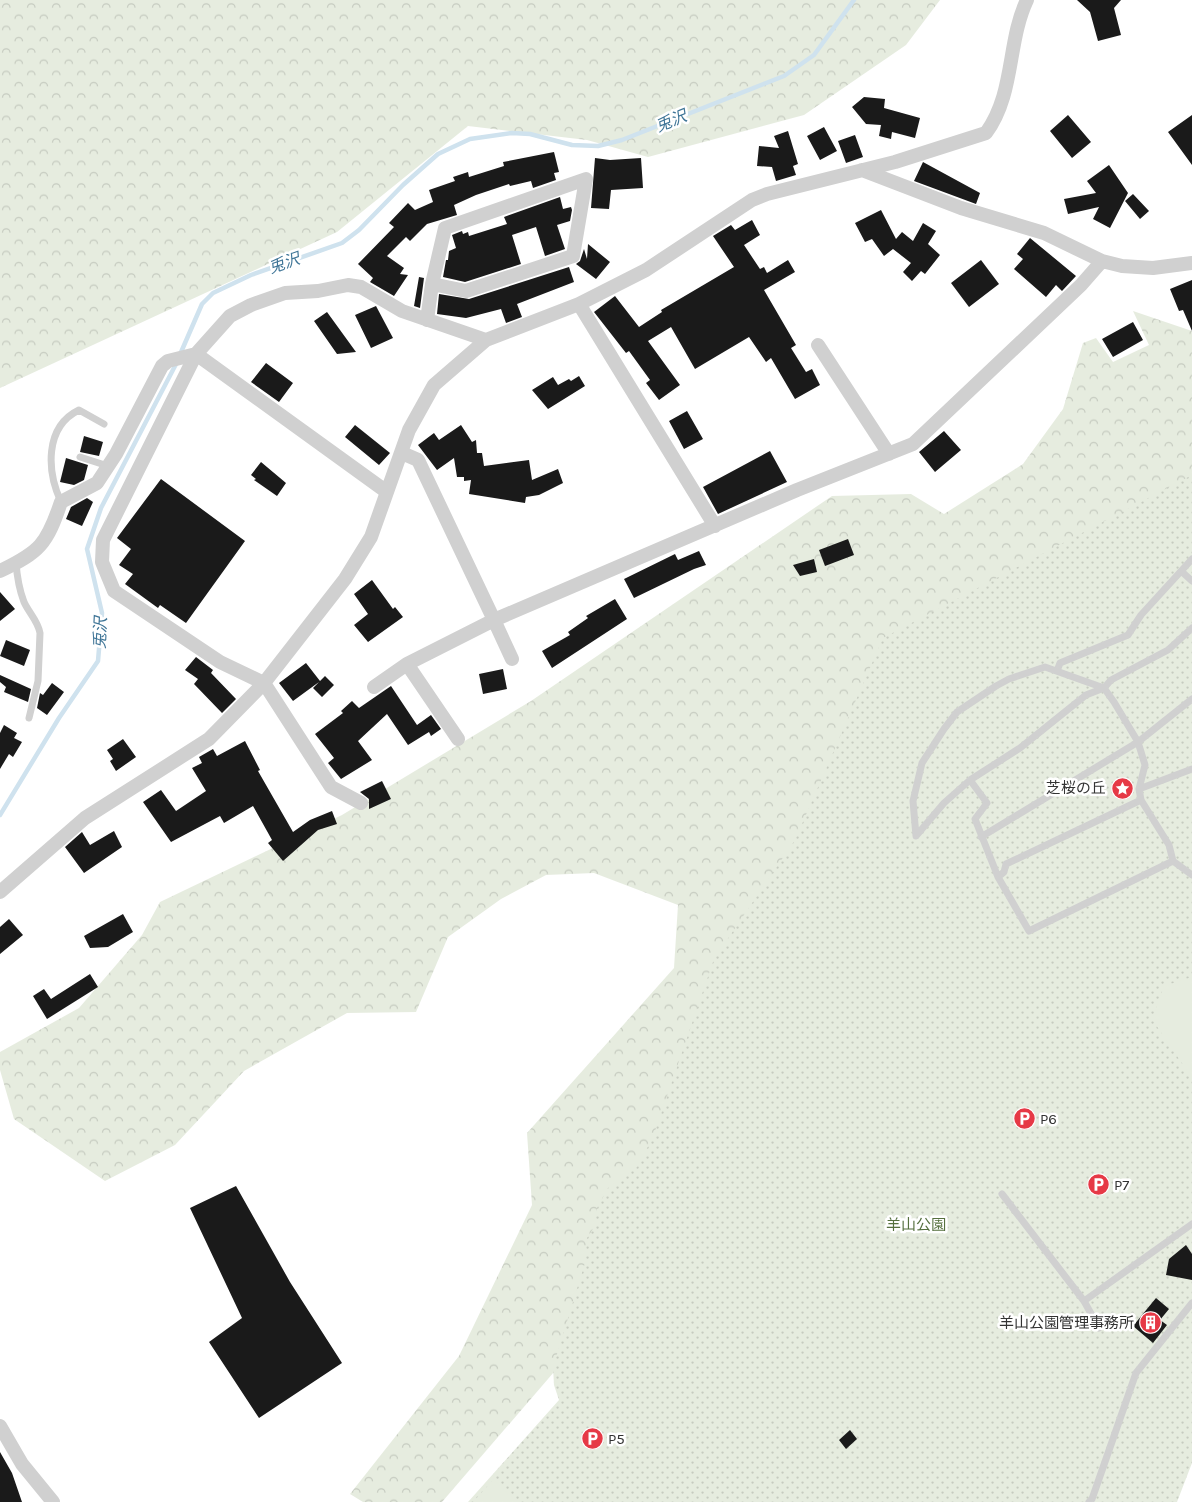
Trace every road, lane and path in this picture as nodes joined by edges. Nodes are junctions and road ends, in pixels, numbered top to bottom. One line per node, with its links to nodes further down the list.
1 (1027, 0): 2 (street)
2 (862, 170): 3 (street); 6 (street)
3 (1102, 261): 4 (street); 13 (street)
4 (1192, 263)
5 (432, 284): 5 (street); 7 (street)
6 (579, 304): 8 (street); 18 (street)
7 (426, 320): 8 (street); 10 (street)
8 (486, 340): 12 (street)
9 (818, 345): 13 (street)
10 (196, 354): 15 (street); 16 (street); 29 (street)
11 (104, 424): 17 (lane)
12 (402, 453): 16 (street); 24 (street)
13 (889, 454): 18 (street)
14 (80, 458): 15 (lane)
15 (108, 466): 17 (street)
16 (387, 492): 29 (street)
17 (61, 502): 20 (street)
18 (715, 526): 24 (street)
19 (1192, 559): 22 (lane)
20 (16, 563): 21 (street); 33 (lane)
21 (0, 571)
22 (1181, 571): 23 (lane); 28 (lane)
23 (1192, 581)
24 (494, 620): 26 (street); 27 (street)
25 (1192, 628): 31 (lane)
26 (512, 659)
27 (407, 664): 30 (street); 34 (street)
28 (1057, 671): 31 (lane); 37 (lane)
29 (264, 683): 40 (street); 45 (street)
30 (374, 687)
31 (1104, 688): 35 (lane); 37 (lane)
32 (1192, 699): 35 (lane)
33 (29, 718)
34 (458, 739)
35 (1138, 742): 38 (lane); 41 (lane)
36 (1192, 769): 38 (lane)
37 (970, 780): 41 (lane)
38 (1139, 789): 39 (lane)
39 (1141, 800): 42 (lane); 44 (lane)
40 (362, 803)
41 (982, 837): 44 (lane)
42 (1173, 861): 43 (lane); 44 (lane)
43 (1192, 874)
44 (998, 876)
45 (0, 892)
46 (1002, 1194): 48 (lane)
47 (1192, 1224): 48 (lane)
48 (1084, 1301): 50 (lane)
49 (1192, 1303): 53 (lane)
50 (1099, 1328)
51 (0, 1426): 52 (street)
52 (53, 1502)
53 (1089, 1502)

